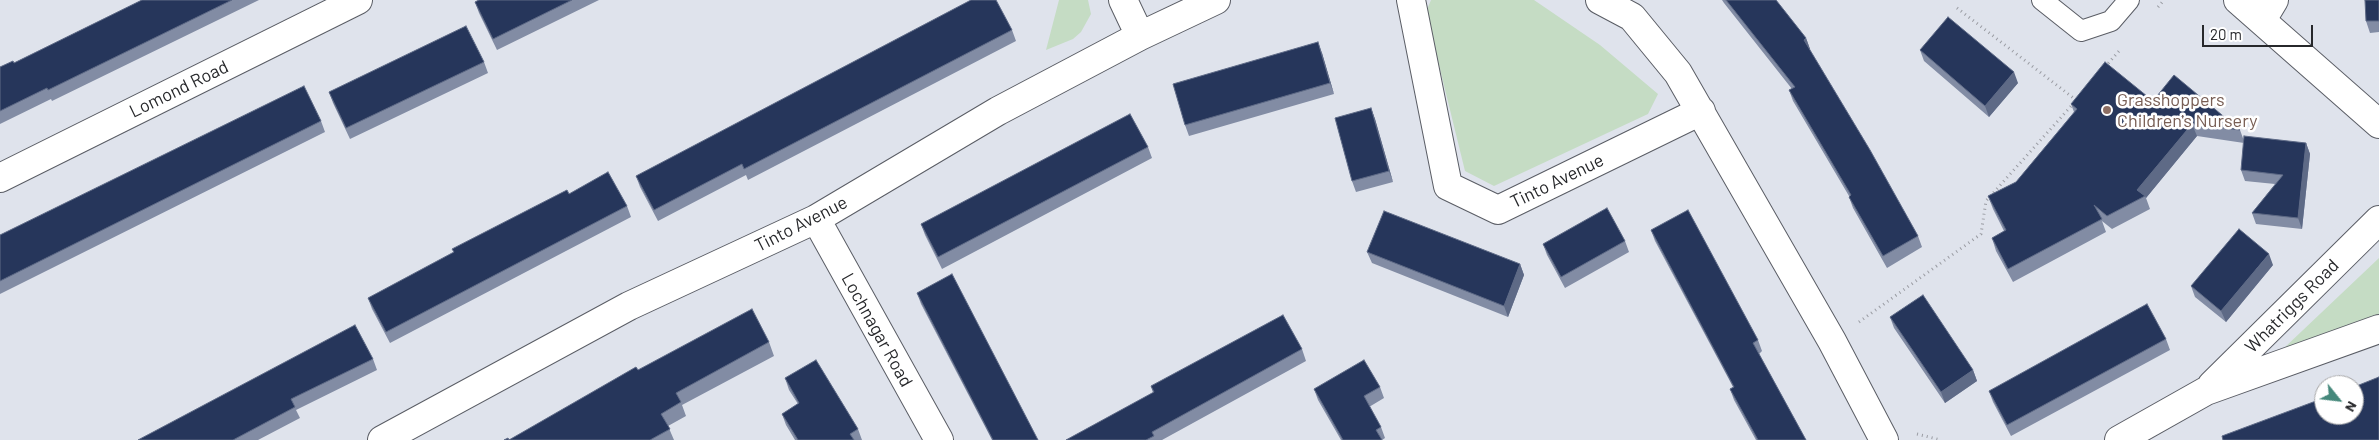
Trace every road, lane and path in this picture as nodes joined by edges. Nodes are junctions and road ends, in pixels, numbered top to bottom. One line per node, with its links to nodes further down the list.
1 (358, 0): 20 (street, Lomond Road)
2 (1123, 0): 13 (street)
3 (1216, 0): 13 (street, Tinto Avenue)
4 (1411, 0): 18 (street, Tinto Avenue)
5 (1600, 0): 18 (street)
6 (2042, 0): 7 (lane)
7 (2129, 0)
8 (2164, 0): 12 (path)
9 (2238, 0): 11 (street)
10 (1957, 8): 17 (path)
11 (2268, 10): 19 (street)
12 (2152, 14)
13 (1140, 36): 21 (street, Tinto Avenue)
14 (2120, 50): 15 (path)
15 (2101, 72)
16 (2082, 93): 17 (path)
17 (2076, 100): 23 (path)
18 (1702, 111): 28 (street)
19 (2379, 124)
20 (0, 178)
21 (816, 219): 26 (street, Tinto Avenue); 27 (street, Lochnagar Road)
22 (2379, 220): 25 (street, Whatriggs Road)
23 (1859, 323)
24 (2379, 329): 25 (street, Whatriggs Road)
25 (2206, 391): 29 (street, Whatriggs Road)
26 (382, 440)
27 (939, 440)
28 (1884, 440)
29 (2119, 440)

